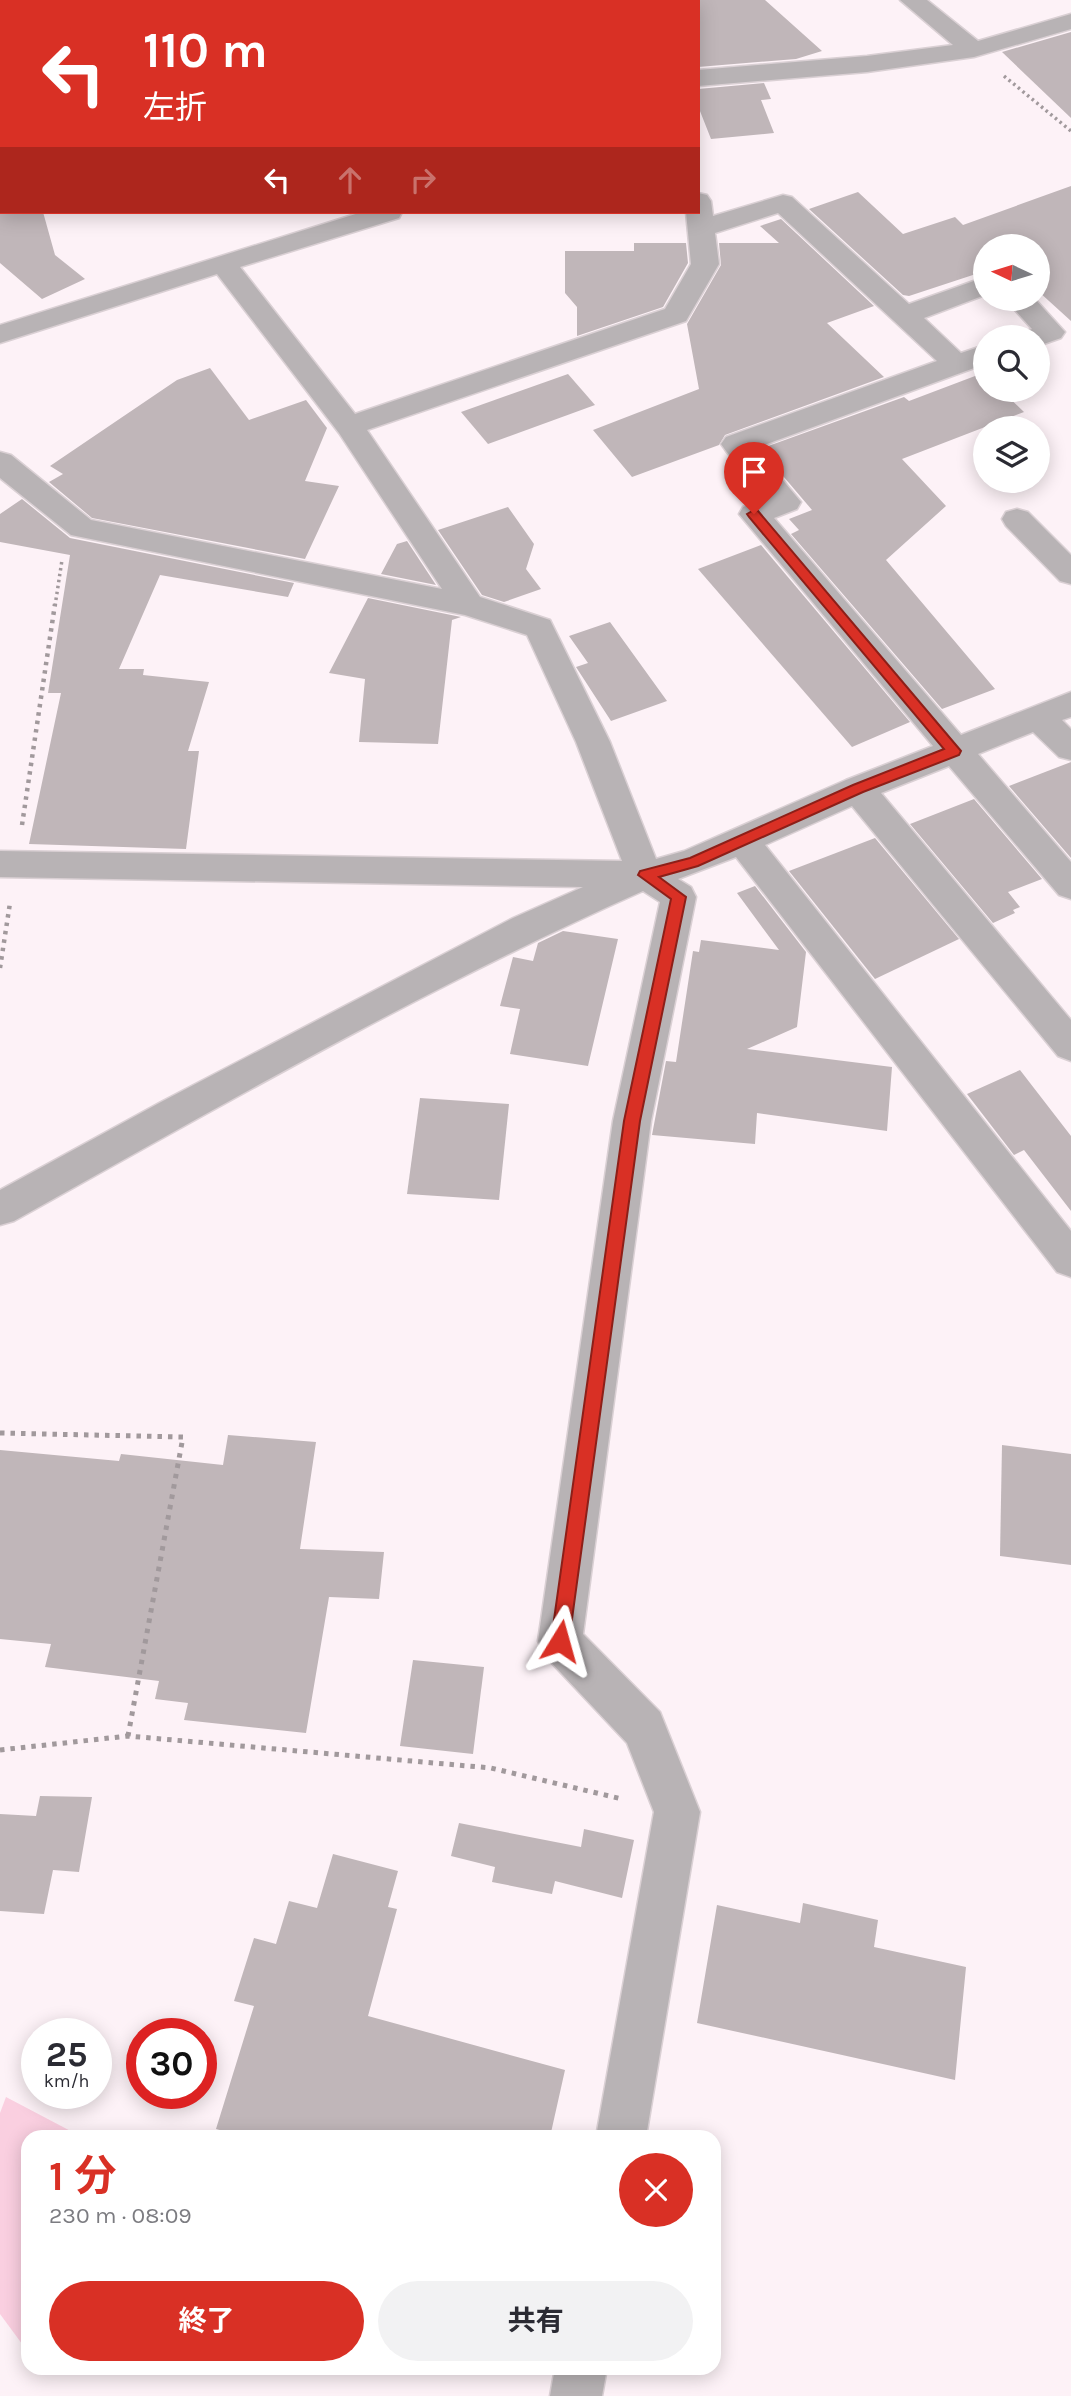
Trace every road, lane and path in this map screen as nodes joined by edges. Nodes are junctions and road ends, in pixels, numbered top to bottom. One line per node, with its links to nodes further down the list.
1 (912, 0): 3 (street)
2 (1071, 21): 3 (street)
3 (974, 50): 4 (street); 5 (path)
4 (700, 78)
5 (1071, 131)
6 (382, 214): 8 (street)
7 (700, 215): 11 (street); 16 (street)
8 (223, 263): 13 (street); 16 (street)
9 (973, 290): 11 (street)
10 (1032, 312): 12 (street)
11 (905, 315): 15 (street)
12 (1044, 325)
13 (0, 334)
14 (973, 359): 15 (street)
15 (956, 364): 25 (street)
16 (349, 426): 21 (street)
17 (0, 462): 19 (street)
18 (1017, 519): 20 (street)
19 (82, 527): 21 (street); 28 (path)
20 (1071, 573)
21 (469, 605): 29 (street)
22 (1071, 704): 23 (street)
23 (1039, 718): 24 (street); 25 (street)
24 (1071, 748)
25 (954, 751): 26 (street); 30 (street)
26 (858, 789): 27 (street); 32 (street)
27 (742, 841): 29 (street); 34 (street)
28 (8, 863): 29 (street); 31 (path)
29 (645, 875): 33 (street); 38 (street)
30 (1071, 886)
31 (0, 968)
32 (1071, 1046)
33 (0, 1209)
34 (1071, 1260)
35 (0, 1433): 36 (path)
36 (128, 1736): 37 (path); 38 (path)
37 (0, 1750)
38 (677, 1812): 39 (street)
39 (622, 2130)
40 (580, 2375): 41 (street)
41 (576, 2396)

